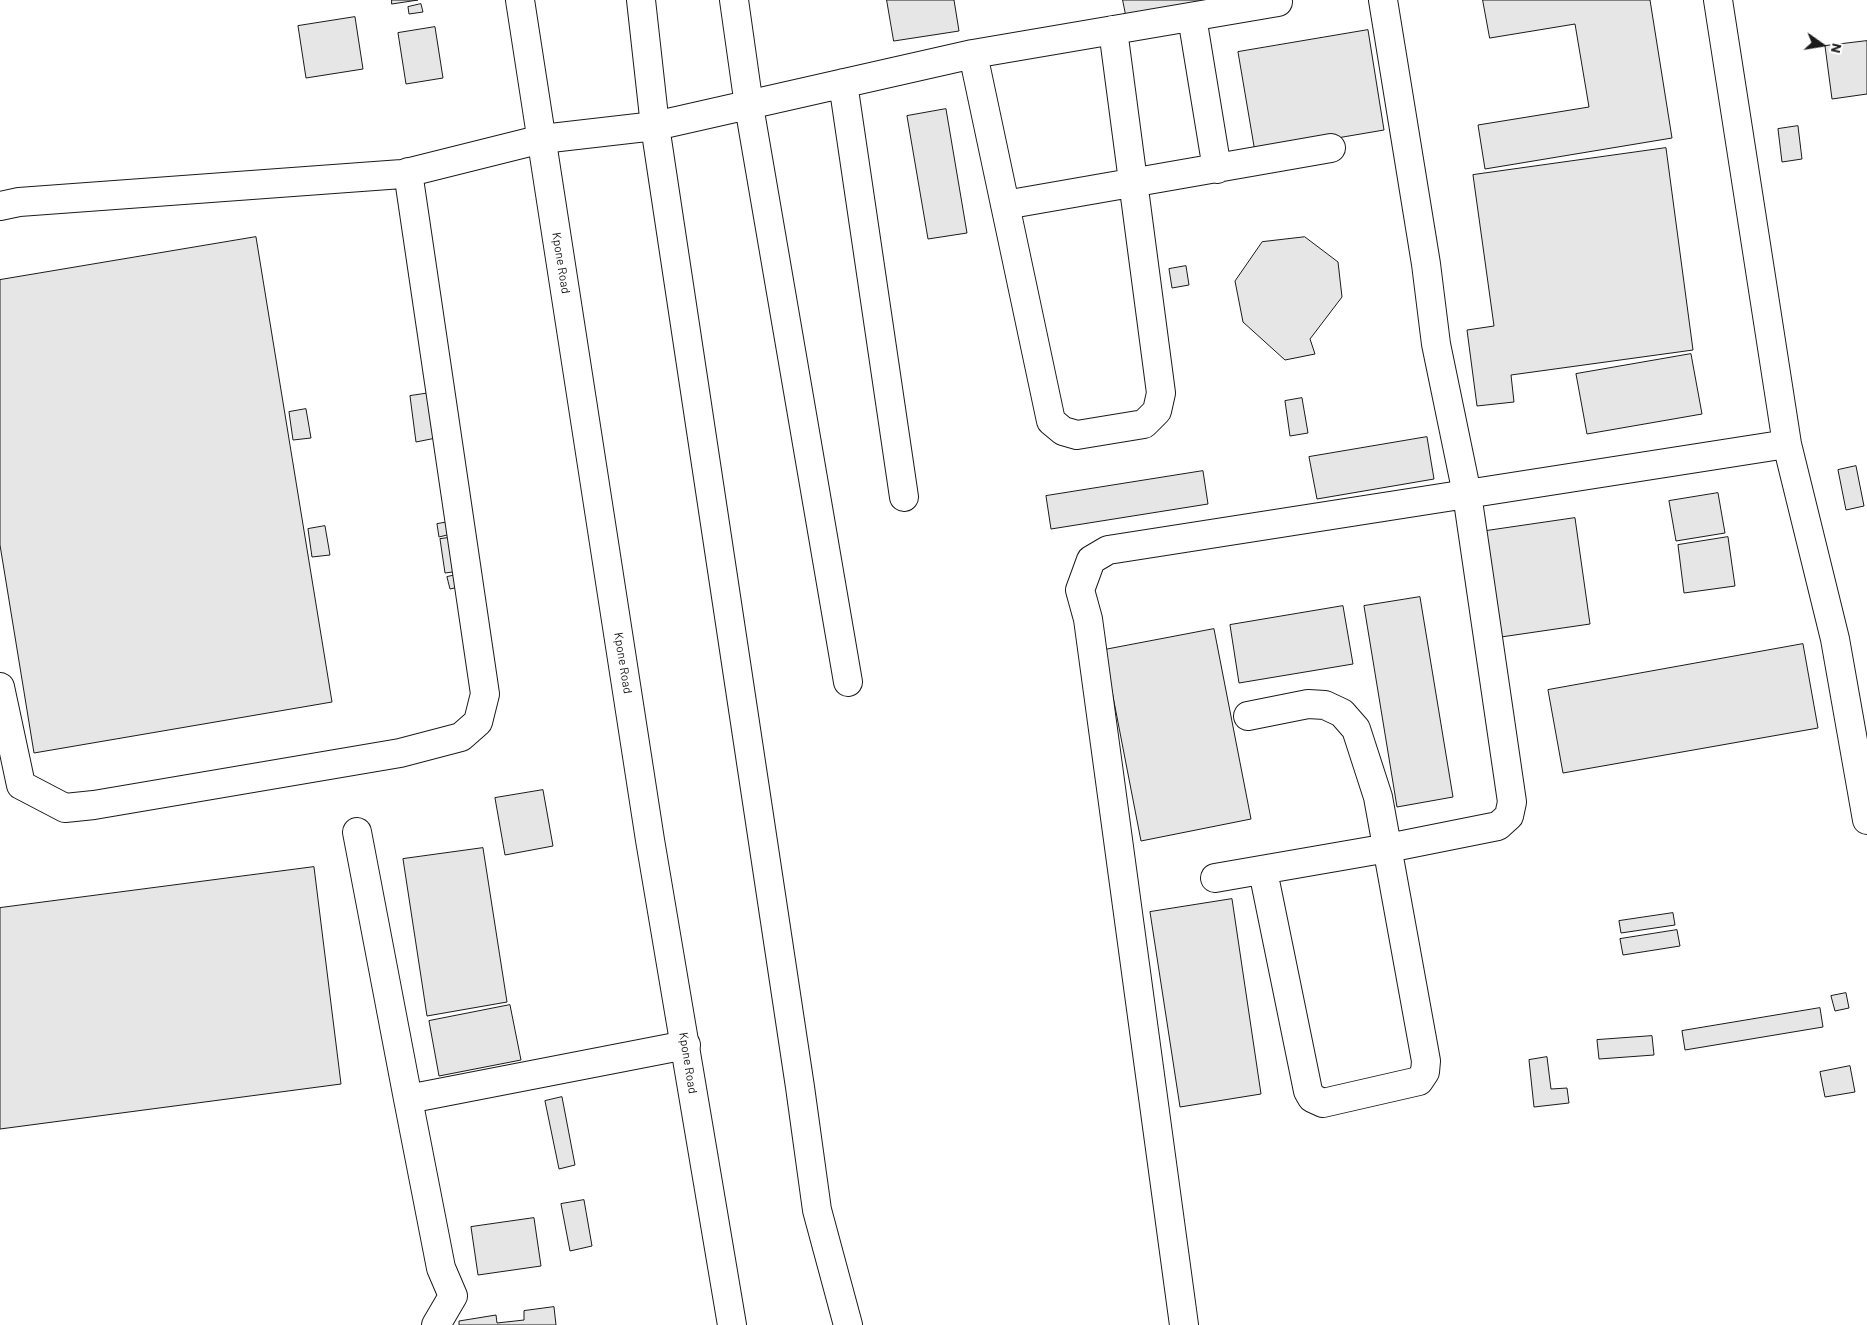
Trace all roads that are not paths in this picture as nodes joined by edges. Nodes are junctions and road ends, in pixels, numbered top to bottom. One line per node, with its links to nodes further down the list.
1 (520, 0): 13 (main road, Kpone Road)
2 (641, 0): 12 (main road)
3 (734, 0): 11 (main road)
4 (1383, 0): 21 (main road)
5 (1718, 0): 20 (main road)
6 (1278, 2): 7 (main road)
7 (1192, 17): 8 (main road); 15 (main road)
8 (1114, 30): 9 (main road); 17 (main road)
9 (973, 54): 10 (main road); 18 (main road)
10 (843, 83): 11 (main road); 22 (main road)
11 (749, 106): 12 (main road); 23 (main road)
12 (655, 126): 13 (main road); 35 (main road)
13 (542, 139): 16 (main road); 31 (main road, Kpone Road)
14 (1331, 148): 15 (main road)
15 (1217, 168): 17 (main road)
16 (408, 172): 19 (main road); 24 (main road)
17 (1134, 183): 18 (main road); 18 (main road)
18 (1005, 205)
19 (0, 206)
20 (1787, 444): 21 (main road); 26 (main road)
21 (1467, 494): 28 (main road); 36 (main road)
22 (904, 497)
23 (848, 682)
24 (0, 687)
25 (1248, 716): 28 (main road)
26 (1867, 820)
27 (357, 832): 32 (main road)
28 (1388, 848): 29 (main road); 29 (main road)
29 (1263, 871): 30 (main road)
30 (1215, 878)
31 (686, 1046): 32 (main road); 34 (main road, Kpone Road)
32 (408, 1099): 33 (main road)
33 (436, 1325)
34 (732, 1325)
35 (848, 1325)
36 (1184, 1325)

